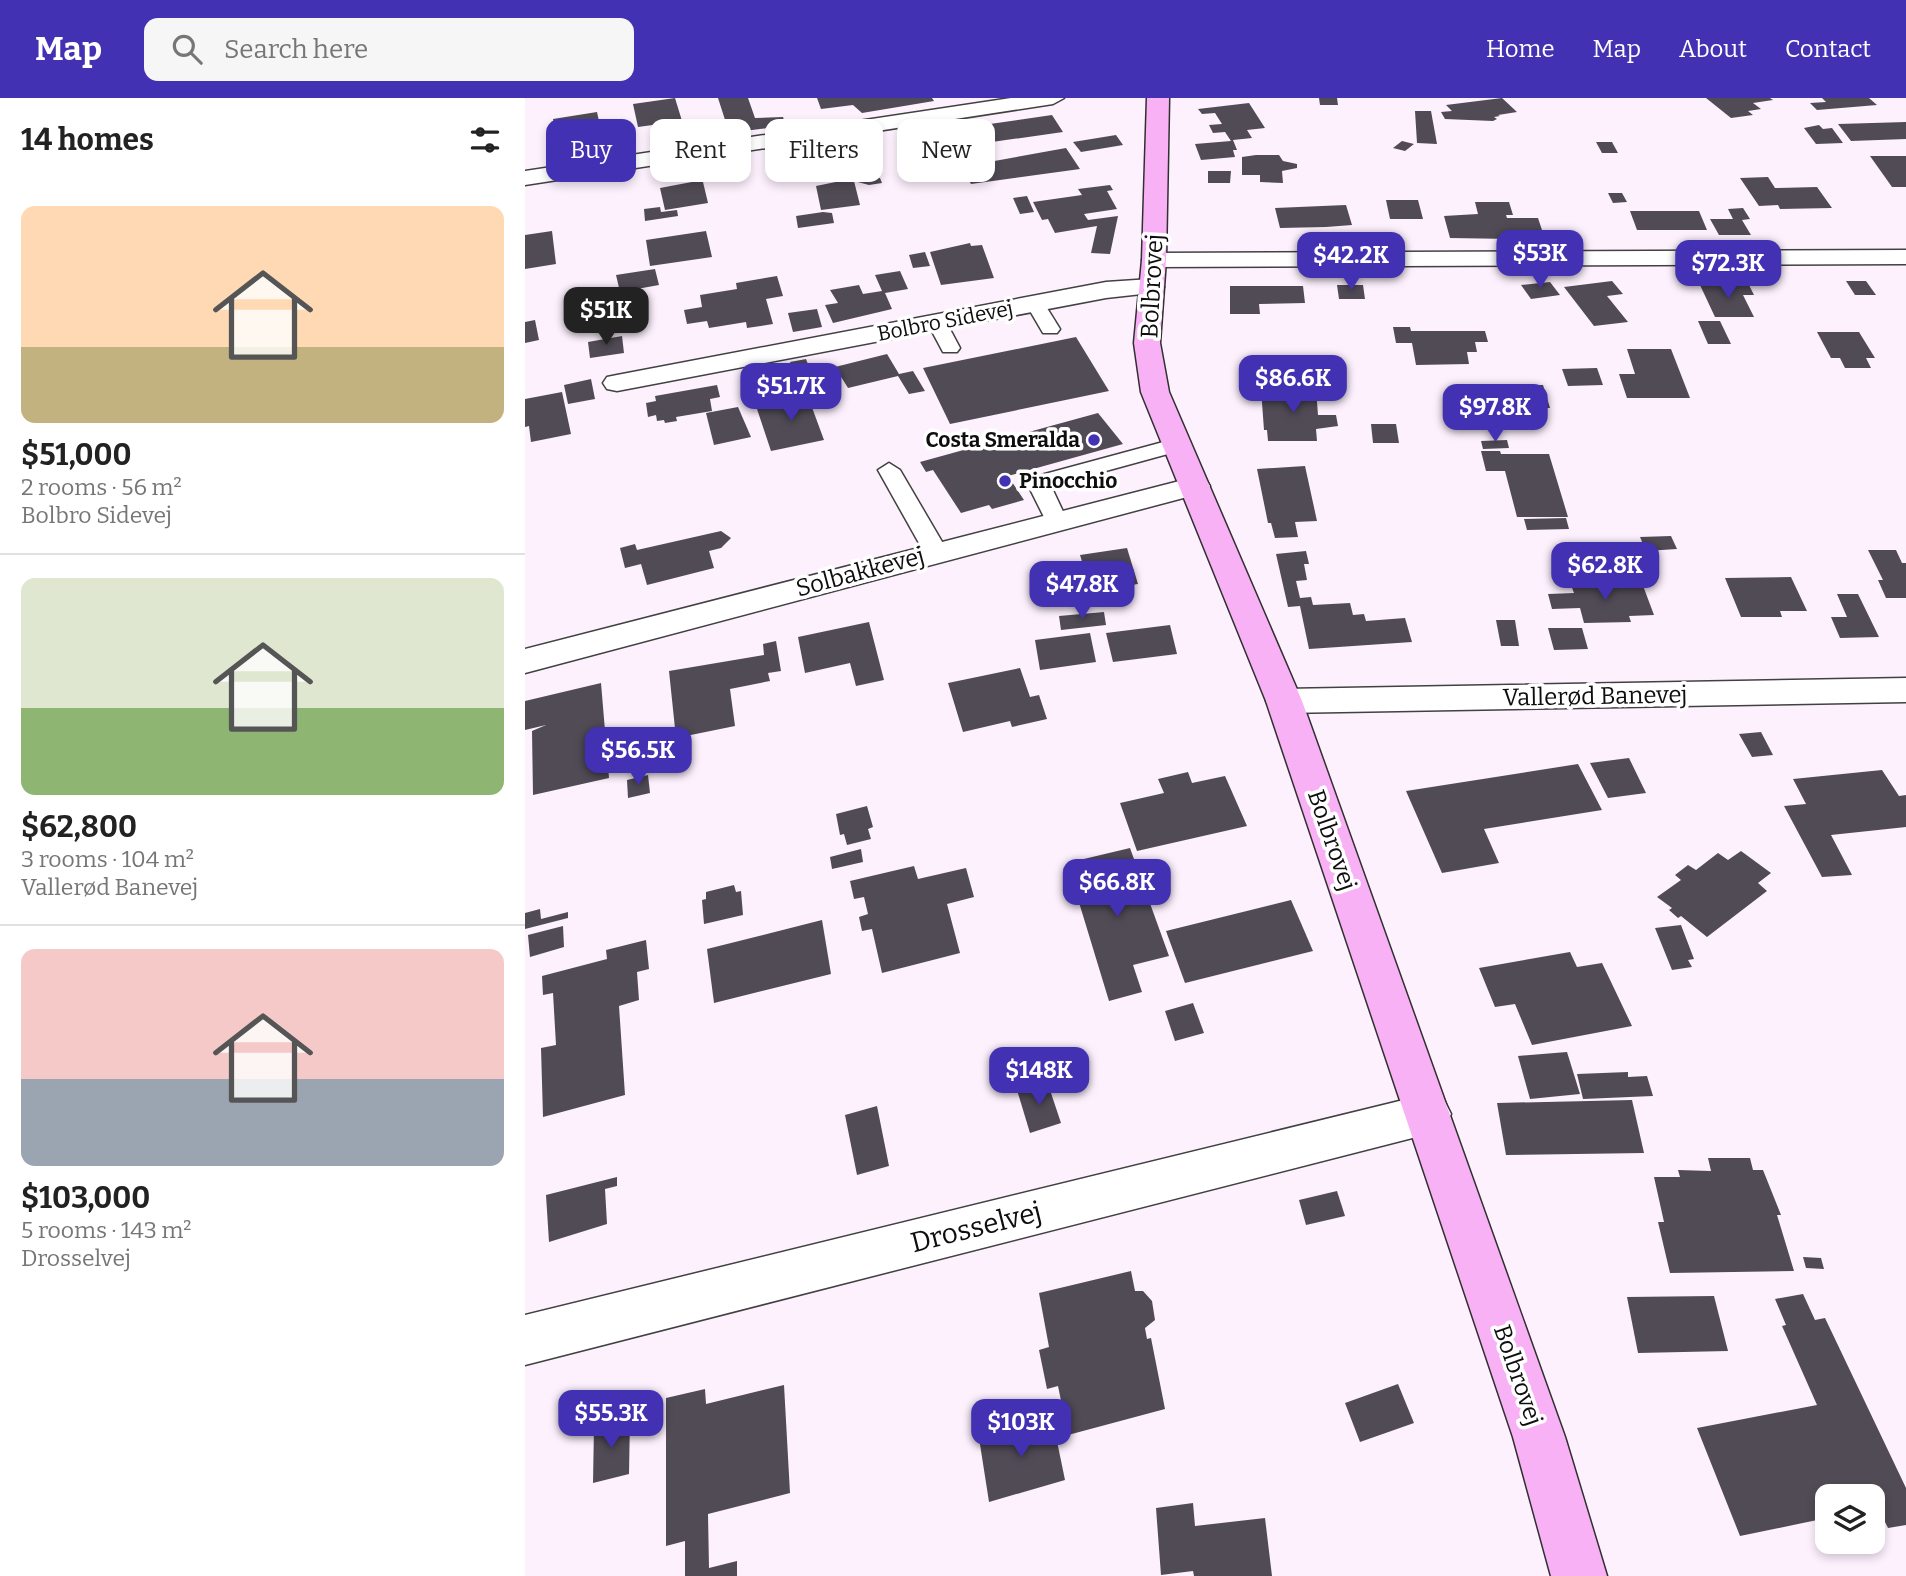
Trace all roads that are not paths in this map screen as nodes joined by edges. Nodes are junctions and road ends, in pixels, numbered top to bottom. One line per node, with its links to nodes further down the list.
1 (1053, 98): 3 (street)
2 (1158, 98): 5 (street, Bolbrovej)
3 (525, 178)
4 (1906, 257): 5 (street)
5 (1154, 260): 6 (street, Bolbrovej)
6 (1151, 287): 7 (street, Bolbro Sidevej); 12 (street, Bolbrovej)
7 (1035, 304): 8 (street, Bolbro Sidevej); 9 (lane)
8 (937, 322): 10 (lane); 11 (street, Bolbro Sidevej)
9 (1050, 329)
10 (950, 348)
11 (617, 383)
12 (1178, 444): 14 (street, Bolbrovej); 15 (lane)
13 (889, 470): 16 (lane)
14 (1195, 486): 15 (street, Solbakkevej); 19 (street, Bolbrovej)
15 (1056, 520): 16 (street, Solbakkevej)
16 (936, 552): 17 (street, Solbakkevej)
17 (525, 661)
18 (1906, 691): 19 (street, Vallerød Banevej)
19 (1284, 701): 20 (street, Bolbrovej)
20 (1428, 1114): 21 (street, Drosselvej); 22 (street, Bolbrovej)
21 (525, 1340)
22 (1579, 1576)

